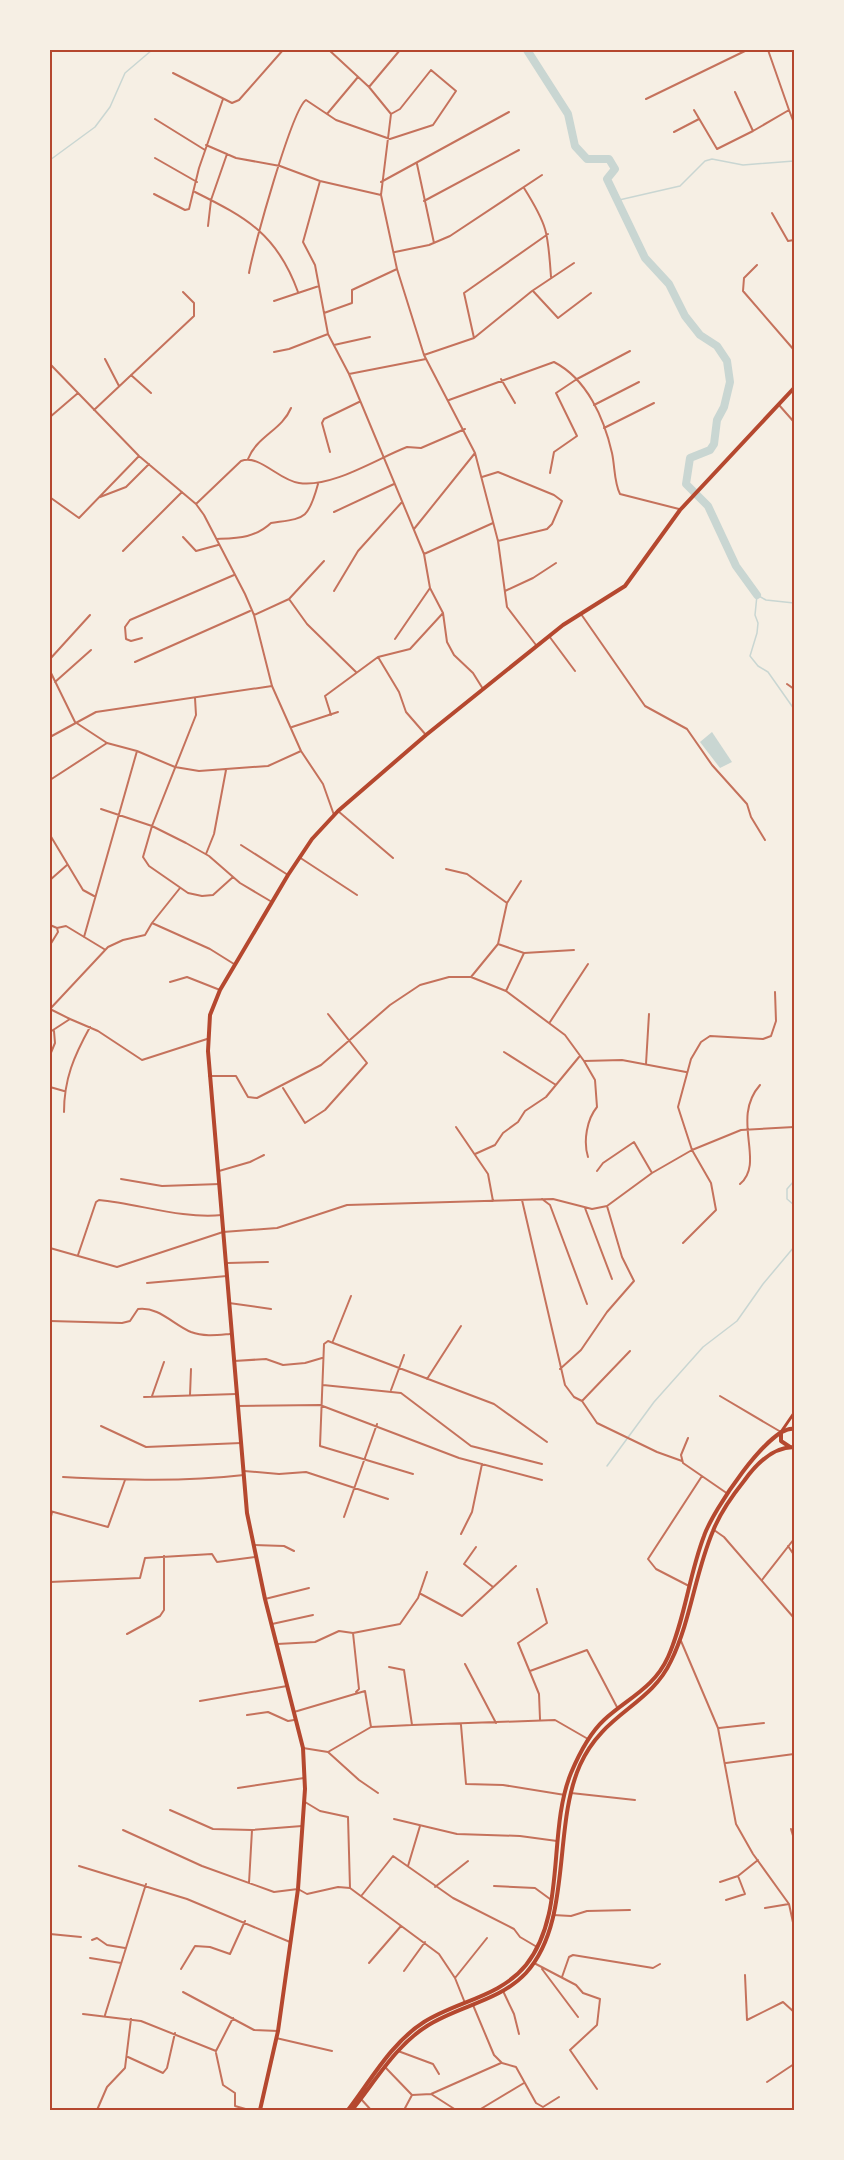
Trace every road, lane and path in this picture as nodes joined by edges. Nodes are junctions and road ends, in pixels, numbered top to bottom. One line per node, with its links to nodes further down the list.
1 (284, 50): 10 (street)
2 (328, 50): 7 (street)
3 (400, 50): 8 (street)
4 (747, 50): 11 (street)
5 (768, 50): 13 (street)
6 (173, 73): 10 (street)
7 (358, 77): 8 (street); 16 (street)
8 (369, 87): 15 (street)
9 (735, 92): 20 (street)
10 (223, 99): 23 (street)
11 (646, 99)
12 (694, 110): 18 (street)
13 (789, 110): 19 (street); 20 (street)
14 (509, 112): 28 (street)
15 (391, 114): 22 (street); 22 (street)
16 (327, 115): 22 (street); 29 (street)
17 (155, 119): 24 (street)
18 (699, 119): 20 (street); 21 (street)
19 (795, 123)
20 (753, 131)
21 (674, 132)
22 (390, 139): 33 (street)
23 (207, 145): 24 (street); 26 (street)
24 (205, 150): 32 (street)
25 (519, 150): 39 (street)
26 (227, 154): 29 (street); 38 (street)
27 (155, 158): 32 (street)
28 (417, 164): 33 (street); 39 (street)
29 (280, 166): 31 (street); 42 (street)
30 (542, 175): 34 (street)
31 (320, 181): 37 (street); 52 (street)
32 (197, 182): 35 (street)
33 (381, 182): 37 (street)
34 (524, 188): 43 (street); 45 (street)
35 (194, 192): 36 (street); 38 (street)
36 (154, 194)
37 (381, 195): 46 (street)
38 (211, 200): 41 (street); 42 (street)
39 (424, 201): 45 (street)
40 (772, 213): 44 (street)
41 (208, 226)
42 (260, 231): 50 (street); 55 (street)
43 (548, 234): 51 (street); 61 (street)
44 (795, 240)
45 (434, 243): 46 (street)
46 (395, 252): 49 (street)
47 (574, 263): 51 (street)
48 (758, 265): 63 (street)
49 (398, 269): 58 (street); 66 (street)
50 (249, 273)
51 (551, 277): 53 (street)
52 (319, 286): 55 (street); 58 (street)
53 (532, 291): 56 (street); 61 (street)
54 (183, 292): 71 (street)
55 (298, 292): 57 (street)
56 (591, 293)
57 (274, 301)
58 (324, 313): 59 (street)
59 (328, 334): 62 (street); 65 (street)
60 (370, 337): 62 (street)
61 (474, 338): 66 (street)
62 (334, 345): 70 (street)
63 (795, 350)
64 (630, 351): 73 (street)
65 (274, 352)
66 (424, 355): 68 (street)
67 (105, 359): 75 (street)
68 (426, 359): 70 (street); 79 (street)
69 (50, 367): 77 (street)
70 (349, 374): 80 (street)
71 (131, 375): 75 (street); 78 (street)
72 (501, 379): 73 (street); 79 (street); 81 (street)
73 (576, 379): 83 (street); 97 (street)
74 (639, 382): 83 (street)
75 (119, 386): 86 (street)
76 (795, 388): 84 (main road)
77 (78, 393): 86 (street); 87 (street)
78 (151, 393)
79 (448, 400): 90 (street)
80 (359, 402): 91 (street); 94 (street)
81 (515, 403)
82 (654, 403): 89 (street)
83 (594, 405): 89 (street)
84 (779, 405): 88 (street); 106 (main road)
85 (291, 408): 95 (street)
86 (94, 411): 93 (street)
87 (50, 417)
88 (795, 422)
89 (604, 428): 106 (street)
90 (465, 429): 92 (street); 94 (street)
91 (330, 452)
92 (476, 453): 98 (street); 109 (street)
93 (139, 456): 96 (street); 103 (street)
94 (382, 456): 99 (street); 100 (street)
95 (248, 459): 99 (street); 105 (street)
96 (149, 464): 101 (street); 103 (street)
97 (550, 473)
98 (482, 477): 108 (street); 112 (street)
99 (318, 484): 111 (street)
100 (394, 484): 104 (street); 107 (street)
101 (182, 492): 105 (street); 114 (street)
102 (51, 498): 103 (street)
103 (99, 498)
104 (402, 502): 109 (street); 120 (street)
105 (196, 504): 111 (street)
106 (680, 510): 125 (main road)
107 (334, 512)
108 (493, 523): 112 (street); 115 (street)
109 (414, 529): 115 (street)
110 (183, 537): 113 (street)
111 (217, 539): 113 (street)
112 (498, 541): 121 (street)
113 (218, 544): 118 (street)
114 (123, 552)
115 (424, 554): 119 (street)
116 (324, 561): 122 (street)
117 (556, 563): 121 (street)
118 (234, 575): 123 (street); 129 (street)
119 (430, 588): 124 (street); 130 (street)
120 (334, 591)
121 (505, 591): 131 (street)
122 (289, 599): 127 (street); 138 (street)
123 (251, 610): 127 (street); 135 (street)
124 (443, 613): 133 (street); 142 (street)
125 (581, 614): 128 (main road); 162 (street)
126 (90, 615): 134 (street)
127 (254, 615): 141 (street)
128 (549, 636): 131 (main road); 137 (street)
129 (142, 638)
130 (395, 639)
131 (537, 646): 142 (main road)
132 (91, 650): 139 (street)
133 (378, 657): 138 (street); 149 (street)
134 (50, 659)
135 (135, 662)
136 (50, 671): 139 (street)
137 (575, 671)
138 (356, 673): 146 (street)
139 (56, 681): 147 (street)
140 (787, 684): 143 (street)
141 (272, 686): 144 (street); 148 (street)
142 (483, 688): 149 (main road)
143 (795, 690)
144 (195, 698): 147 (street); 154 (street)
145 (338, 712): 146 (street)
146 (331, 715): 148 (street)
147 (75, 722): 150 (street); 151 (street)
148 (291, 727): 153 (street)
149 (426, 735): 158 (main road)
150 (50, 737)
151 (106, 743): 152 (street); 156 (street)
152 (137, 751): 154 (street); 159 (street)
153 (301, 751): 155 (street); 158 (street)
154 (175, 766): 155 (street); 160 (street)
155 (226, 770): 164 (street)
156 (50, 780)
157 (101, 809): 159 (street)
158 (336, 813): 165 (main road); 166 (street)
159 (117, 815): 160 (street); 175 (street)
160 (152, 826): 164 (street); 173 (street)
161 (50, 835): 167 (street)
162 (765, 840)
163 (241, 845): 169 (street)
164 (206, 854): 170 (street)
165 (299, 857): 169 (main road); 174 (street)
166 (393, 858)
167 (67, 864): 171 (street); 175 (street)
168 (446, 869): 177 (street)
169 (288, 875): 176 (main road)
170 (233, 877): 173 (street); 176 (street)
171 (50, 879)
172 (521, 881): 177 (street)
173 (180, 888): 178 (street)
174 (357, 895)
175 (94, 896): 181 (street)
176 (272, 902): 187 (main road)
177 (507, 903): 182 (street)
178 (152, 923): 184 (street); 187 (street)
179 (50, 925): 180 (street)
180 (57, 928): 181 (street); 183 (street)
181 (84, 937): 184 (street)
182 (498, 944): 186 (street); 189 (street)
183 (50, 945)
184 (105, 950): 194 (street)
185 (574, 950): 186 (street)
186 (524, 953): 192 (street)
187 (234, 964): 191 (main road)
188 (588, 964): 198 (street)
189 (471, 977): 192 (street); 203 (street)
190 (170, 982): 191 (street)
191 (220, 990): 202 (main road)
192 (506, 991): 198 (street)
193 (775, 992): 209 (street)
194 (50, 1009): 197 (street)
195 (328, 1014): 203 (street)
196 (649, 1014): 208 (street)
197 (70, 1019): 199 (street); 200 (street)
198 (550, 1023): 206 (street)
199 (90, 1028): 202 (street); 215 (street)
200 (54, 1031): 201 (street); 205 (street)
201 (50, 1032)
202 (207, 1039): 210 (main road)
203 (350, 1040): 214 (street); 214 (street)
204 (504, 1052): 211 (street)
205 (50, 1055)
206 (579, 1057): 207 (street); 211 (street)
207 (584, 1061): 208 (street); 223 (street)
208 (646, 1064): 209 (street)
209 (686, 1072): 220 (street)
210 (210, 1076): 214 (street); 224 (main road)
211 (556, 1085): 221 (street)
212 (760, 1085): 219 (street)
213 (50, 1087): 215 (street)
214 (282, 1087)
215 (64, 1091): 216 (street)
216 (64, 1112)
217 (456, 1127): 221 (street)
218 (795, 1127): 219 (street)
219 (746, 1129): 220 (street); 229 (street)
220 (692, 1150): 226 (street); 237 (street)
221 (475, 1154): 232 (street)
222 (264, 1155): 224 (street)
223 (588, 1157)
224 (219, 1171): 228 (main road)
225 (597, 1171): 226 (street)
226 (652, 1173): 233 (street)
227 (121, 1179): 228 (street)
228 (220, 1184): 235 (main road)
229 (740, 1184)
230 (542, 1199): 231 (street); 234 (street); 247 (street)
231 (522, 1200): 232 (street); 260 (street)
232 (493, 1201): 236 (street)
233 (607, 1206): 234 (street); 260 (street)
234 (585, 1208): 243 (street)
235 (222, 1215): 236 (main road); 239 (street)
236 (223, 1232): 239 (street); 240 (main road)
237 (683, 1243)
238 (50, 1248): 239 (street)
239 (78, 1255)
240 (228, 1263): 241 (street); 242 (main road)
241 (268, 1263)
242 (227, 1276): 244 (street); 246 (main road)
243 (612, 1279)
244 (147, 1283)
245 (351, 1296): 252 (street)
246 (229, 1303): 248 (street); 251 (main road)
247 (587, 1304)
248 (271, 1309)
249 (50, 1321): 251 (street)
250 (461, 1326): 261 (street)
251 (231, 1334): 256 (main road)
252 (333, 1341): 255 (street); 258 (street)
253 (630, 1351): 269 (street)
254 (404, 1355): 258 (street)
255 (323, 1357): 256 (street); 262 (street)
256 (234, 1361): 265 (main road)
257 (164, 1362): 266 (street)
258 (398, 1368): 261 (street); 263 (street)
259 (191, 1370): 264 (street)
260 (560, 1370): 269 (street)
261 (427, 1379): 278 (street)
262 (323, 1385): 263 (street); 270 (street)
263 (391, 1390): 284 (street)
264 (190, 1395): 265 (street); 266 (street)
265 (236, 1395): 271 (main road)
266 (152, 1396): 268 (street)
267 (720, 1396): 276 (street)
268 (144, 1397)
269 (582, 1401): 282 (street)
270 (320, 1405): 271 (street); 273 (street); 281 (street)
271 (237, 1406): 279 (main road)
272 (795, 1413): 276 (main road)
273 (376, 1425): 281 (street); 283 (street)
274 (101, 1426): 279 (street)
275 (794, 1429): 276 (main road)
276 (781, 1431): 280 (main road); 292 (main road)
277 (688, 1438): 282 (street)
278 (547, 1442)
279 (241, 1443): 285 (main road)
280 (793, 1446): 297 (main road)
281 (364, 1457): 286 (street); 291 (street)
282 (682, 1461): 287 (street)
283 (482, 1464): 290 (street); 298 (street)
284 (542, 1464)
285 (244, 1473): 289 (street); 291 (street); 300 (main road)
286 (413, 1474)
287 (702, 1476): 292 (street); 311 (street)
288 (63, 1477): 289 (street)
289 (125, 1480): 294 (street)
290 (542, 1480)
291 (354, 1487): 293 (street); 295 (street)
292 (728, 1494): 311 (main road)
293 (388, 1499)
294 (51, 1511): 296 (street)
295 (344, 1517)
296 (50, 1521)
297 (713, 1529): 309 (street); 322 (main road)
298 (461, 1534)
299 (795, 1539): 301 (street)
300 (253, 1545): 303 (street); 306 (main road)
301 (788, 1546): 304 (street); 309 (street)
302 (476, 1547): 312 (street)
303 (294, 1551)
304 (795, 1555)
305 (164, 1556): 306 (street); 310 (street); 321 (street)
306 (255, 1557): 316 (main road)
307 (516, 1566): 312 (street)
308 (428, 1572): 315 (street)
309 (762, 1580): 318 (street)
310 (50, 1582)
311 (690, 1586): 330 (main road)
312 (493, 1587): 315 (street)
313 (309, 1588): 316 (street)
314 (537, 1589): 326 (street)
315 (421, 1594): 320 (street)
316 (265, 1599): 319 (main road)
317 (313, 1615): 319 (street)
318 (795, 1618)
319 (272, 1624): 323 (main road)
320 (353, 1633): 323 (street); 328 (street)
321 (127, 1634)
322 (680, 1639): 340 (street); 349 (main road)
323 (277, 1644): 327 (main road)
324 (465, 1664): 335 (street)
325 (389, 1667): 338 (street)
326 (530, 1671): 330 (street); 334 (street)
327 (287, 1686): 329 (street); 331 (main road)
328 (356, 1692): 331 (street); 339 (street)
329 (200, 1701)
330 (618, 1709): 341 (main road)
331 (293, 1712): 333 (main road)
332 (247, 1715): 333 (street)
333 (297, 1719): 342 (main road)
334 (540, 1719): 335 (street); 341 (street)
335 (496, 1722): 336 (street)
336 (461, 1724): 338 (street); 350 (street)
337 (764, 1724): 340 (street)
338 (412, 1725): 339 (street)
339 (371, 1727): 343 (street)
340 (718, 1728): 345 (street)
341 (588, 1739): 350 (main road)
342 (303, 1748): 343 (street); 346 (main road)
343 (328, 1752): 348 (street)
344 (795, 1754): 345 (street)
345 (726, 1762): 362 (street)
346 (304, 1778): 347 (street); 352 (main road)
347 (238, 1788)
348 (378, 1792)
349 (571, 1792): 351 (street); 380 (main road)
350 (565, 1794): 361 (main road)
351 (635, 1800)
352 (304, 1801): 355 (main road); 372 (street)
353 (170, 1810): 359 (street)
354 (394, 1819): 356 (street)
355 (302, 1826): 359 (street); 373 (main road)
356 (420, 1826): 361 (street); 365 (street)
357 (791, 1829): 360 (street)
358 (123, 1830): 368 (street)
359 (252, 1830): 368 (street)
360 (795, 1839)
361 (557, 1841): 375 (main road)
362 (758, 1860): 366 (street); 377 (street)
363 (468, 1861): 370 (street)
364 (80, 1866): 369 (street)
365 (408, 1866): 370 (street); 374 (street)
366 (738, 1876): 367 (street); 376 (street)
367 (720, 1882)
368 (249, 1883): 373 (street)
369 (146, 1884): 381 (street); 391 (street)
370 (435, 1887): 390 (street)
371 (494, 1887): 375 (street)
372 (350, 1888): 373 (street); 374 (street)
373 (298, 1889): 388 (main road)
374 (362, 1894): 382 (street)
375 (550, 1899): 390 (main road)
376 (726, 1900)
377 (789, 1904): 378 (street); 383 (street)
378 (765, 1908)
379 (630, 1910): 380 (street)
380 (553, 1915): 395 (main road)
381 (245, 1921): 388 (street); 398 (street)
382 (401, 1926): 389 (street); 394 (street)
383 (795, 1927)
384 (50, 1934): 385 (street)
385 (81, 1937)
386 (487, 1938): 401 (street)
387 (92, 1940): 391 (street)
388 (290, 1942): 413 (main road)
389 (425, 1942): 399 (street); 401 (street)
390 (538, 1947): 405 (main road)
391 (125, 1948): 393 (street)
392 (90, 1958): 393 (street)
393 (121, 1963): 409 (street)
394 (369, 1963)
395 (534, 1963): 397 (street); 403 (main road)
396 (660, 1964): 402 (street)
397 (541, 1967): 402 (street); 410 (street)
398 (181, 1969)
399 (404, 1971)
400 (745, 1975): 407 (street)
401 (455, 1977): 405 (street)
402 (562, 1977): 427 (street)
403 (503, 1991): 406 (main road); 415 (street)
404 (183, 1992): 411 (street)
405 (465, 2003): 436 (main road)
406 (473, 2005): 419 (main road); 421 (street)
407 (795, 2012)
408 (83, 2014): 409 (street)
409 (105, 2015): 412 (street)
410 (578, 2017)
411 (233, 2018): 413 (street); 417 (street)
412 (131, 2019): 414 (street); 420 (street)
413 (278, 2031): 416 (main road)
414 (175, 2033): 417 (street); 420 (street)
415 (519, 2034)
416 (276, 2038): 418 (street); 435 (main road)
417 (216, 2051): 434 (street)
418 (333, 2051)
419 (398, 2051): 423 (main road); 424 (street)
420 (127, 2056): 433 (street)
421 (502, 2062): 426 (street); 428 (street)
422 (795, 2064): 425 (street)
423 (385, 2067): 429 (street); 431 (main road)
424 (439, 2074)
425 (768, 2082)
426 (524, 2083): 432 (street); 440 (street)
427 (597, 2089)
428 (431, 2094): 429 (street); 439 (street)
429 (412, 2095): 438 (street)
430 (560, 2097): 432 (street)
431 (361, 2099): 436 (main road); 437 (street)
432 (543, 2106): 441 (street)
433 (97, 2110)
434 (249, 2110)
435 (260, 2110)
436 (350, 2110)
437 (371, 2110)
438 (404, 2110)
439 (456, 2110)
440 (479, 2110)
441 (547, 2110)

